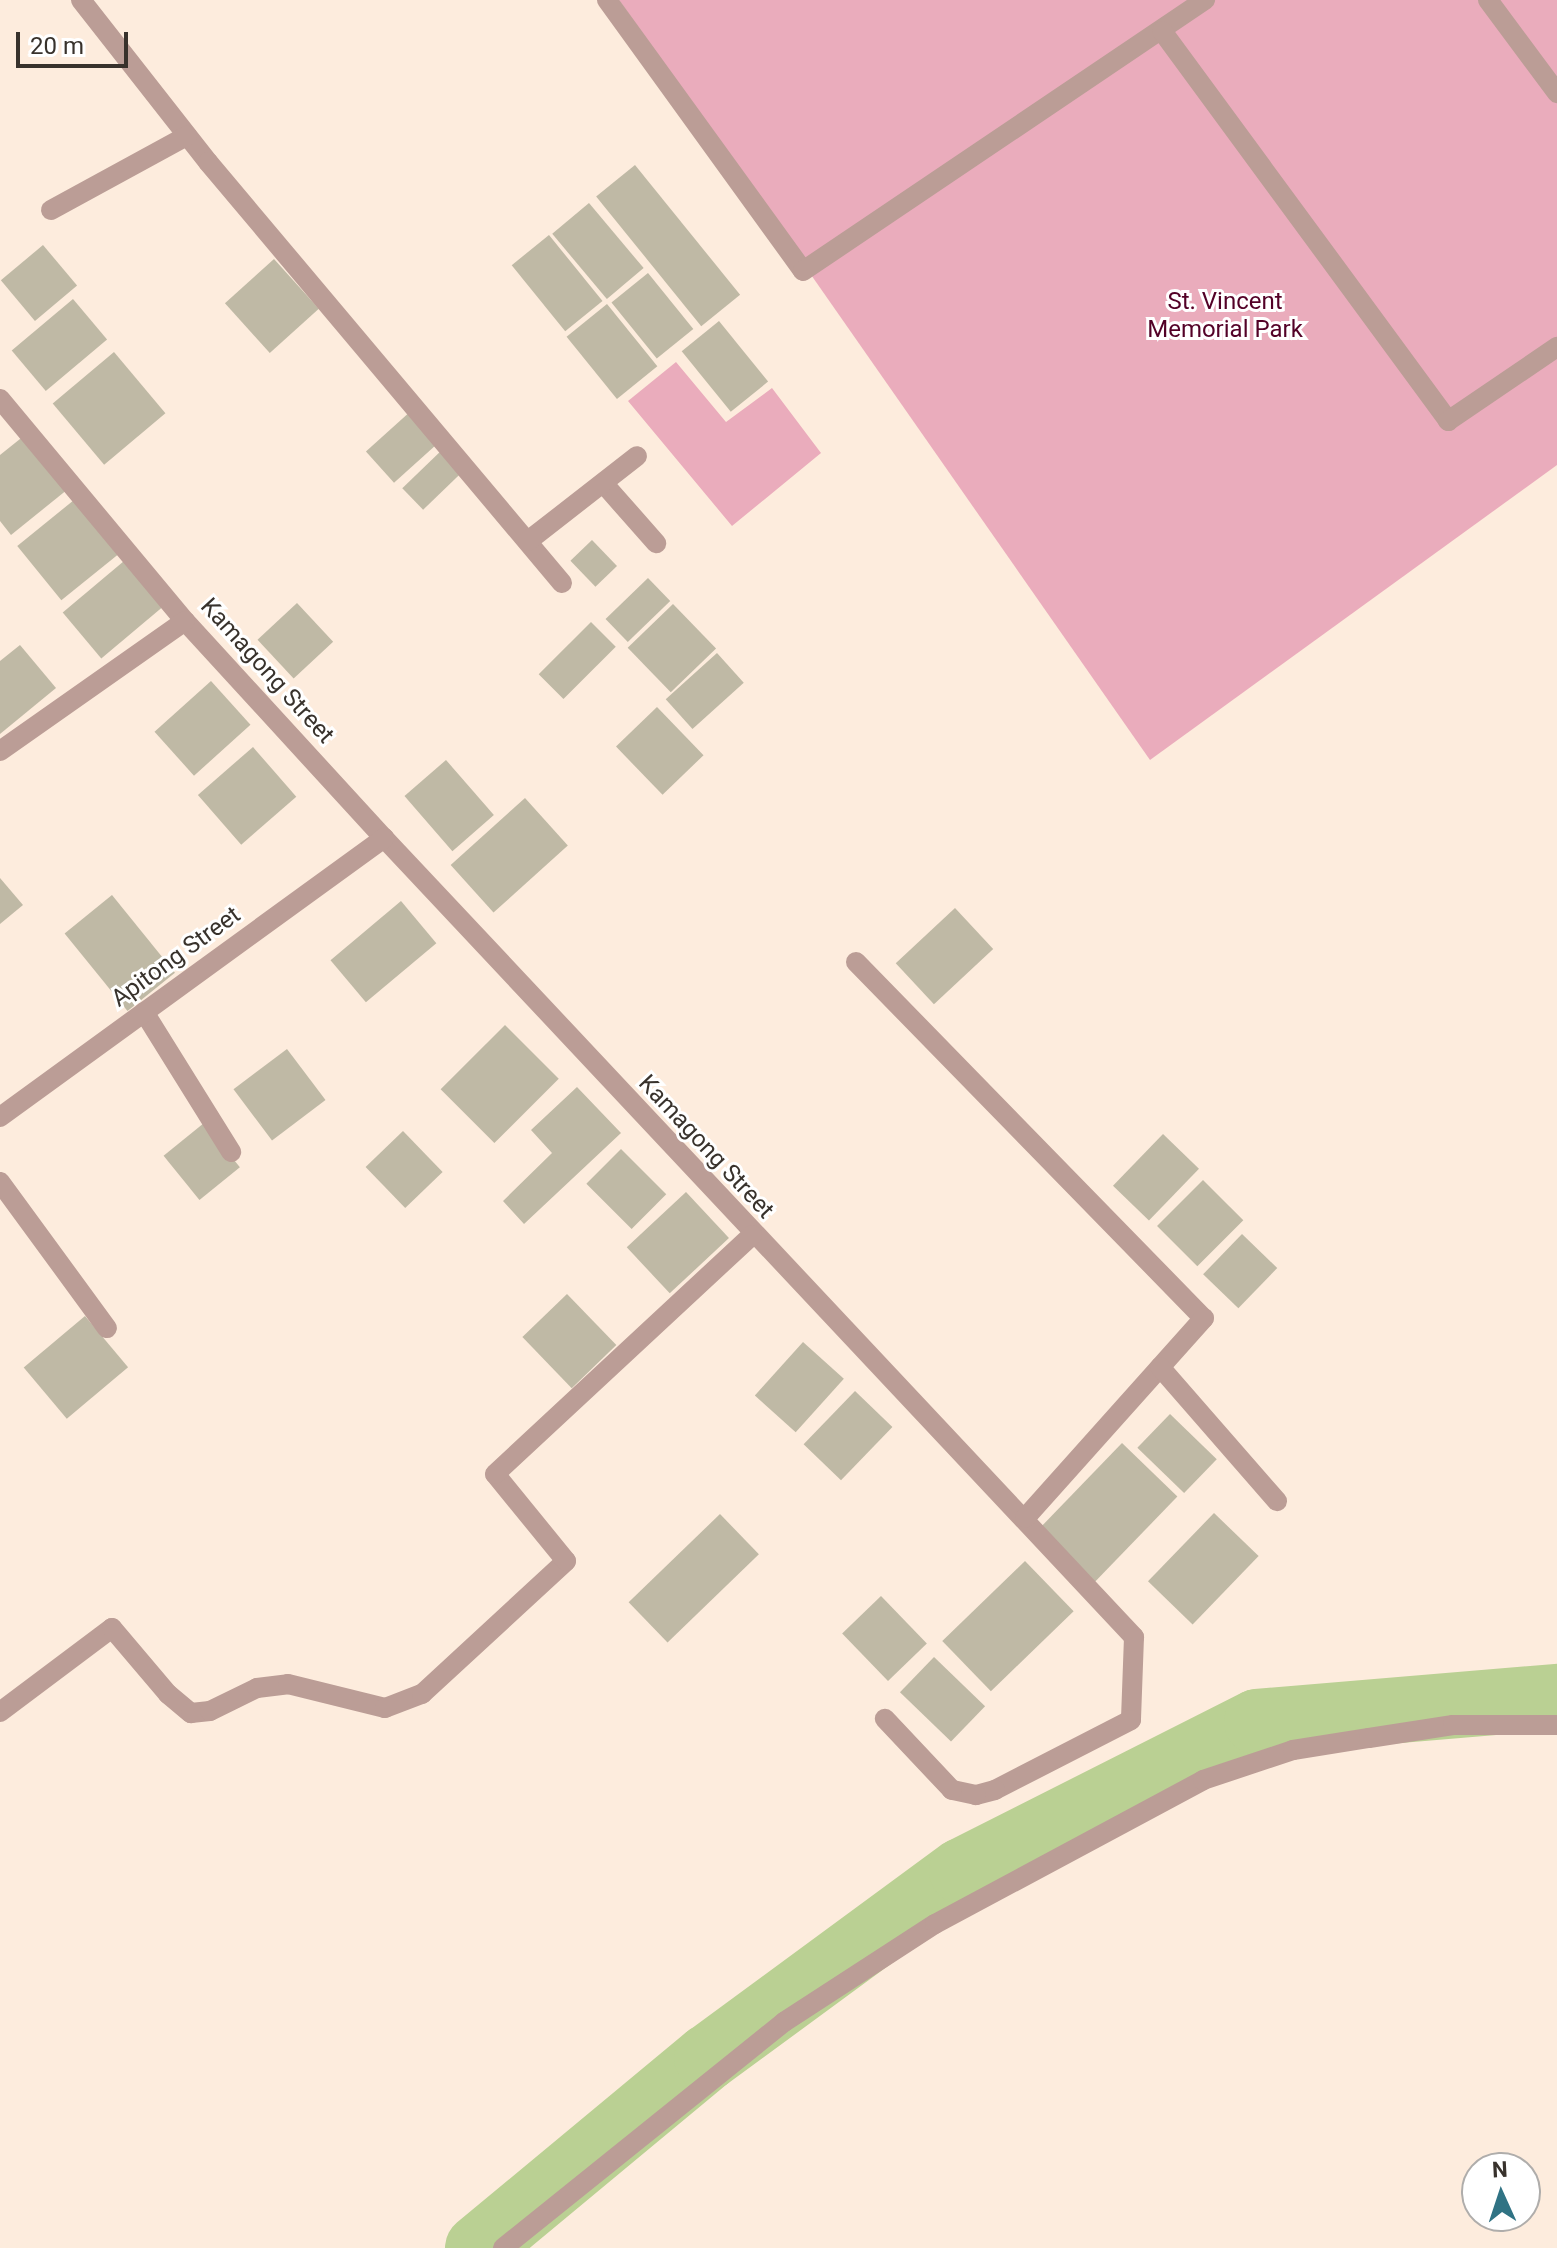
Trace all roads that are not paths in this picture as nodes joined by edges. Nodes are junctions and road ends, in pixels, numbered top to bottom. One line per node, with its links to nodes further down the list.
1 (81, 0): 7 (street)
2 (607, 0): 5 (street)
3 (1205, 0): 5 (street)
4 (1488, 0): 6 (street)
5 (1162, 31): 9 (street)
6 (1557, 93)
7 (187, 136): 8 (street); 13 (street)
8 (51, 210)
9 (1557, 347)
10 (0, 399): 16 (street, Kamagong Street)
11 (637, 456): 12 (street)
12 (604, 484): 13 (street); 14 (street)
13 (528, 541): 15 (street)
14 (656, 543)
15 (562, 583)
16 (185, 621): 17 (street); 18 (street, Kamagong Street)
17 (0, 751)
18 (384, 838): 20 (street, Apitong Street); 24 (street, Kamagong Street)
19 (856, 962): 26 (street)
20 (144, 1012): 21 (street, Apitong Street); 22 (street)
21 (0, 1117)
22 (231, 1152)
23 (0, 1182): 25 (street)
24 (752, 1235): 28 (street, Kamagong Street); 29 (street)
25 (107, 1328)
26 (1160, 1367): 27 (street); 28 (street)
27 (1277, 1501)
28 (1025, 1518): 30 (street, Kamagong Street)
29 (0, 1712)
30 (885, 1719)
31 (1557, 1725): 32 (street)
32 (503, 2248)

